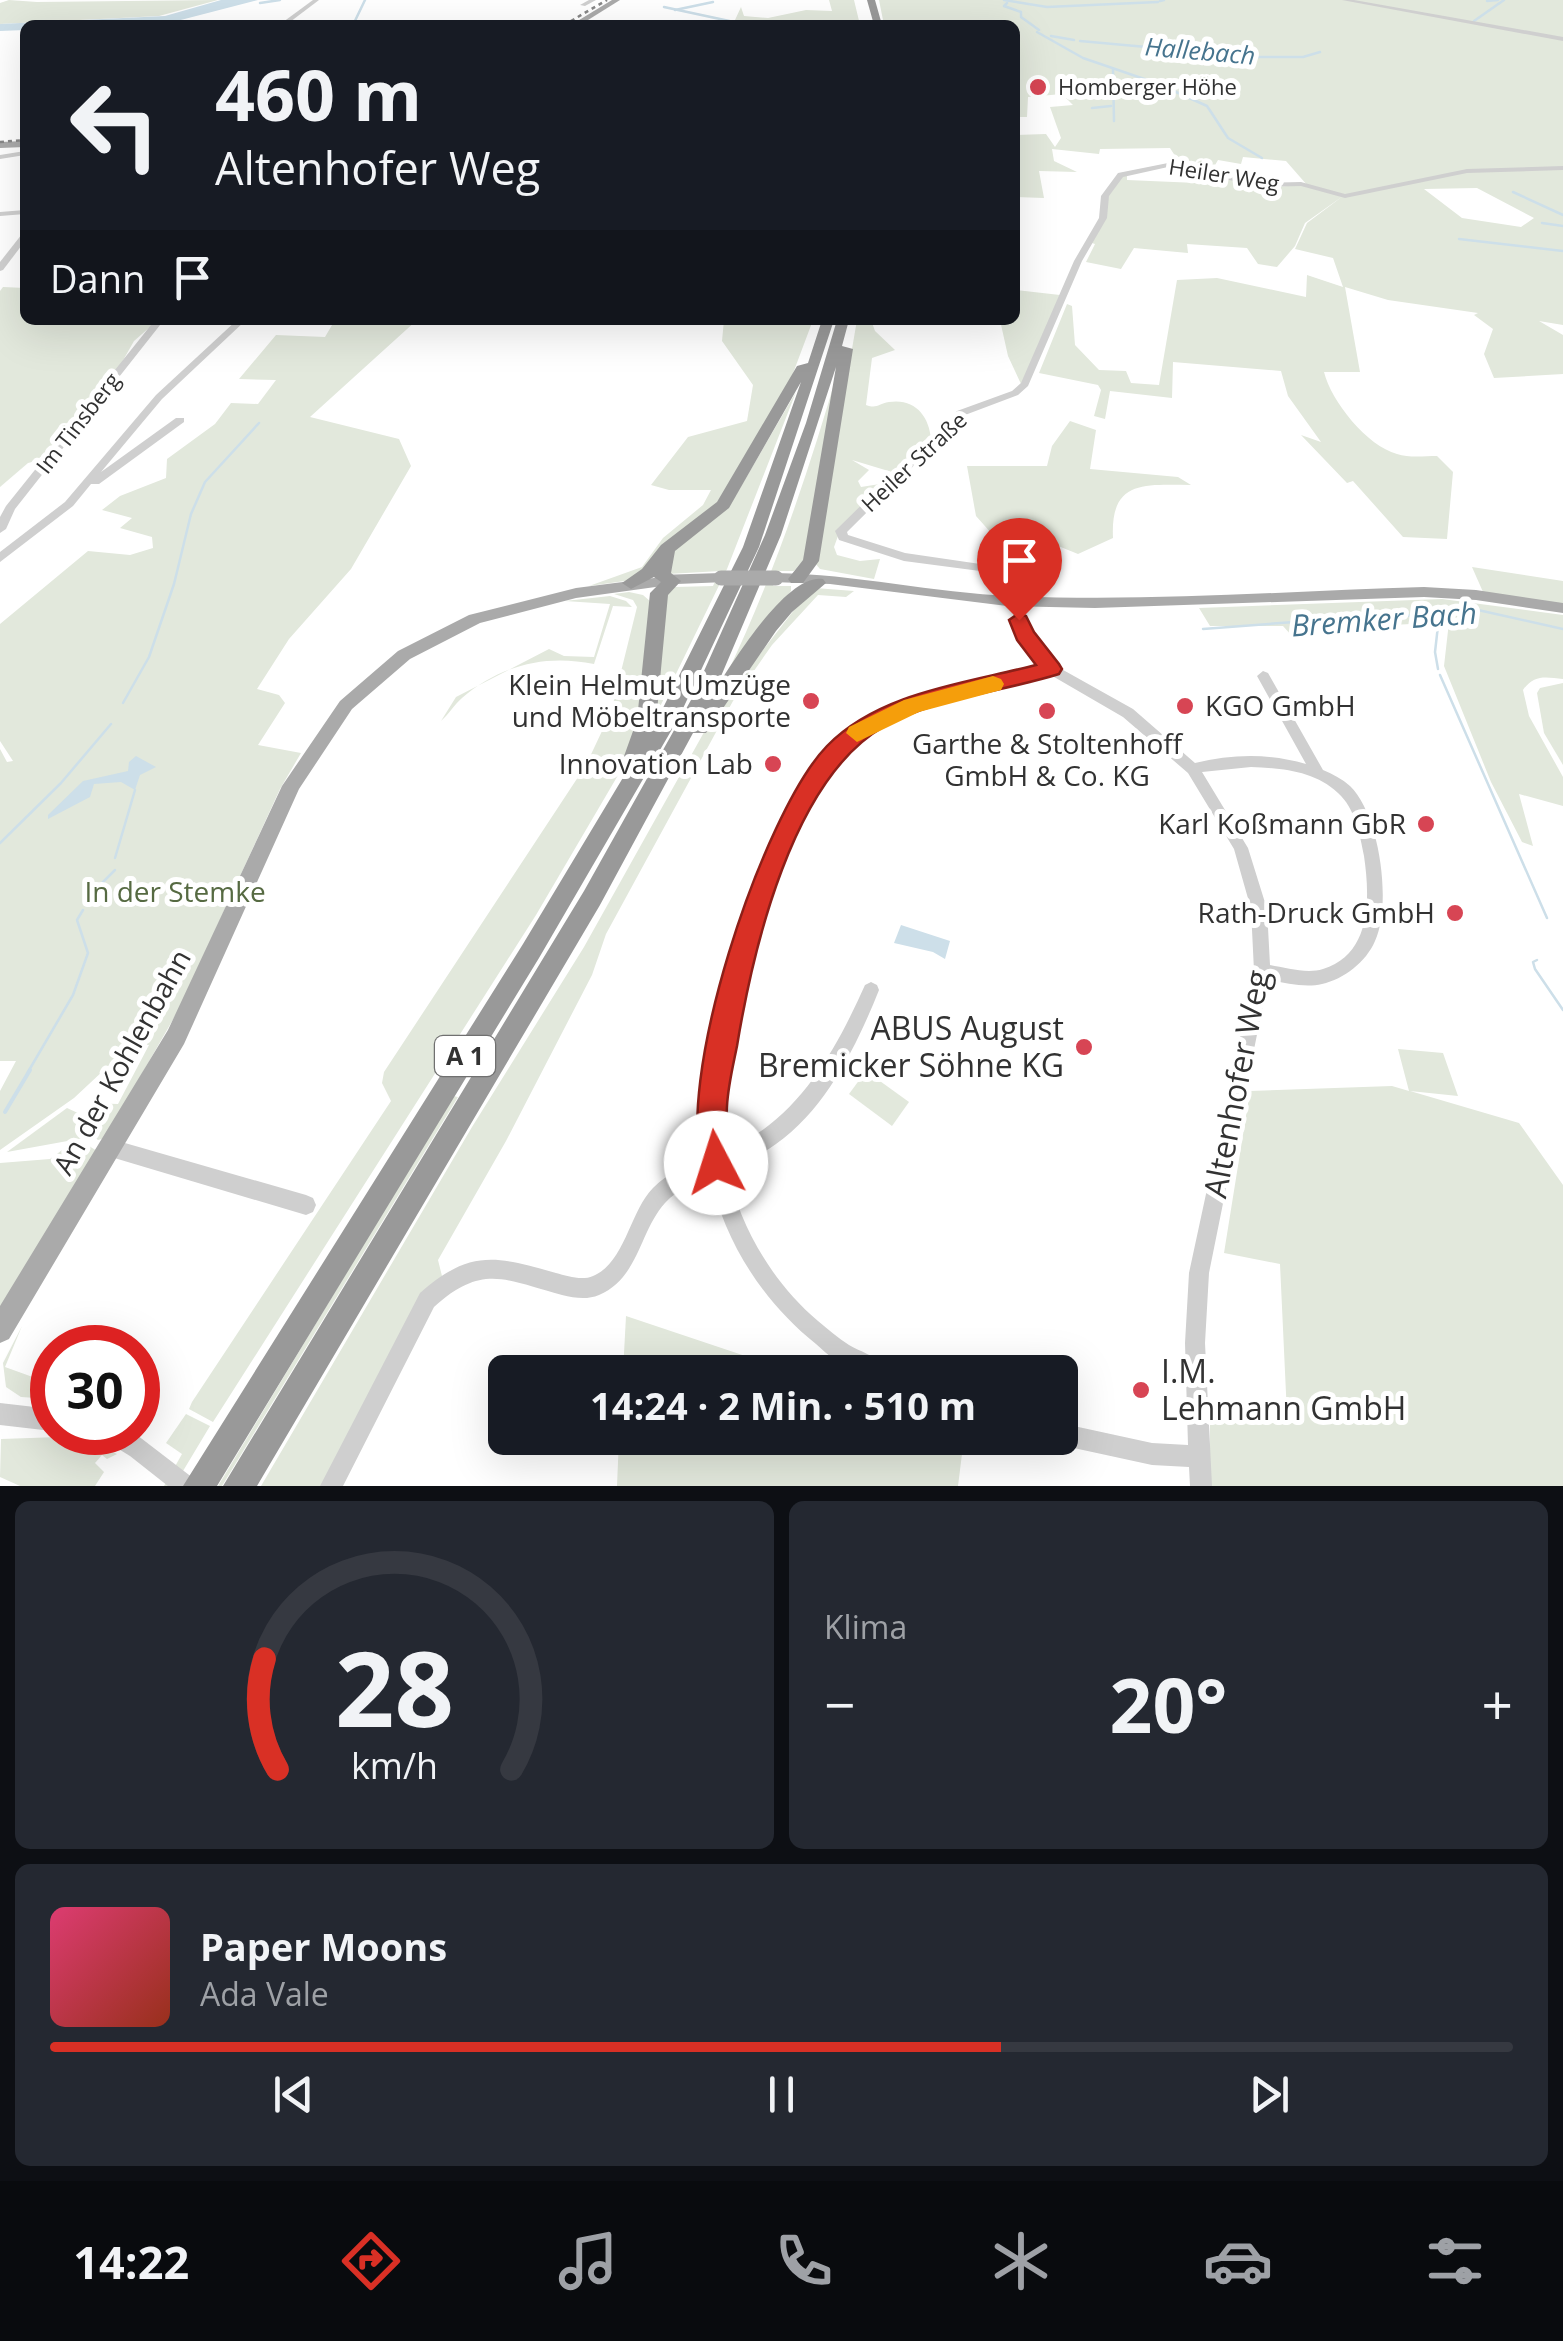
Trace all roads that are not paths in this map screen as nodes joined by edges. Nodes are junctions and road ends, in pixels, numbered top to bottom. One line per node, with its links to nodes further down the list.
1 (316, 0): 7 (street)
2 (593, 0): 6 (street)
3 (617, 0): 8 (main road)
4 (1344, 0): 9 (street)
5 (1404, 0): 9 (street)
6 (583, 5)
7 (289, 20)
8 (583, 20)
9 (1460, 22): 10 (street)
10 (1563, 40)
11 (1563, 168): 13 (street, Heiler Weg)
12 (20, 242): 14 (street)
13 (1088, 242): 31 (street, Heiler Straße)
14 (0, 268)
15 (156, 325): 23 (street, Im Tinsberg)
16 (237, 325): 22 (street)
17 (826, 325): 20 (highway, A 1)
18 (842, 325): 36 (highway, A 1)
19 (850, 325): 26 (highway)
20 (821, 341): 24 (highway); 39 (highway, A 1)
21 (180, 420): 22 (street)
22 (86, 487): 25 (street)
23 (0, 528)
24 (679, 540): 27 (highway); 30 (highway)
25 (0, 558)
26 (811, 561): 28 (highway); 29 (highway)
27 (672, 581): 29 (main road, An der Kohlenbahn, bridge); 30 (main road, An der Kohlenbahn); 32 (highway)
28 (823, 581): 29 (highway); 31 (main road)
29 (791, 582): 36 (highway)
30 (633, 585): 32 (highway); 42 (main road, An der Kohlenbahn)
31 (1012, 601): 33 (main road); 34 (street, Altenhofer Weg)
32 (658, 605): 39 (highway)
33 (1563, 608)
34 (1051, 669): 37 (street, Altenhofer Weg); 43 (street)
35 (1263, 676): 38 (street)
36 (678, 745): 54 (highway, A 1)
37 (1193, 770): 38 (street); 40 (street, Altenhofer Weg)
38 (1318, 773): 40 (street)
39 (609, 824): 53 (highway, A 1)
40 (1262, 971): 51 (street, Altenhofer Weg)
41 (871, 990): 43 (street)
42 (111, 1148): 44 (street); 45 (main road, An der Kohlenbahn)
43 (716, 1163): 46 (street); 55 (street)
44 (306, 1204)
45 (0, 1330)
46 (847, 1355)
47 (0, 1414): 48 (street)
48 (30, 1417)
49 (1078, 1438): 51 (street)
50 (144, 1455): 52 (street)
51 (1199, 1457): 56 (street, Altenhofer Weg)
52 (178, 1479)
53 (199, 1486)
54 (240, 1486)
55 (331, 1486)
56 (1201, 1486)

